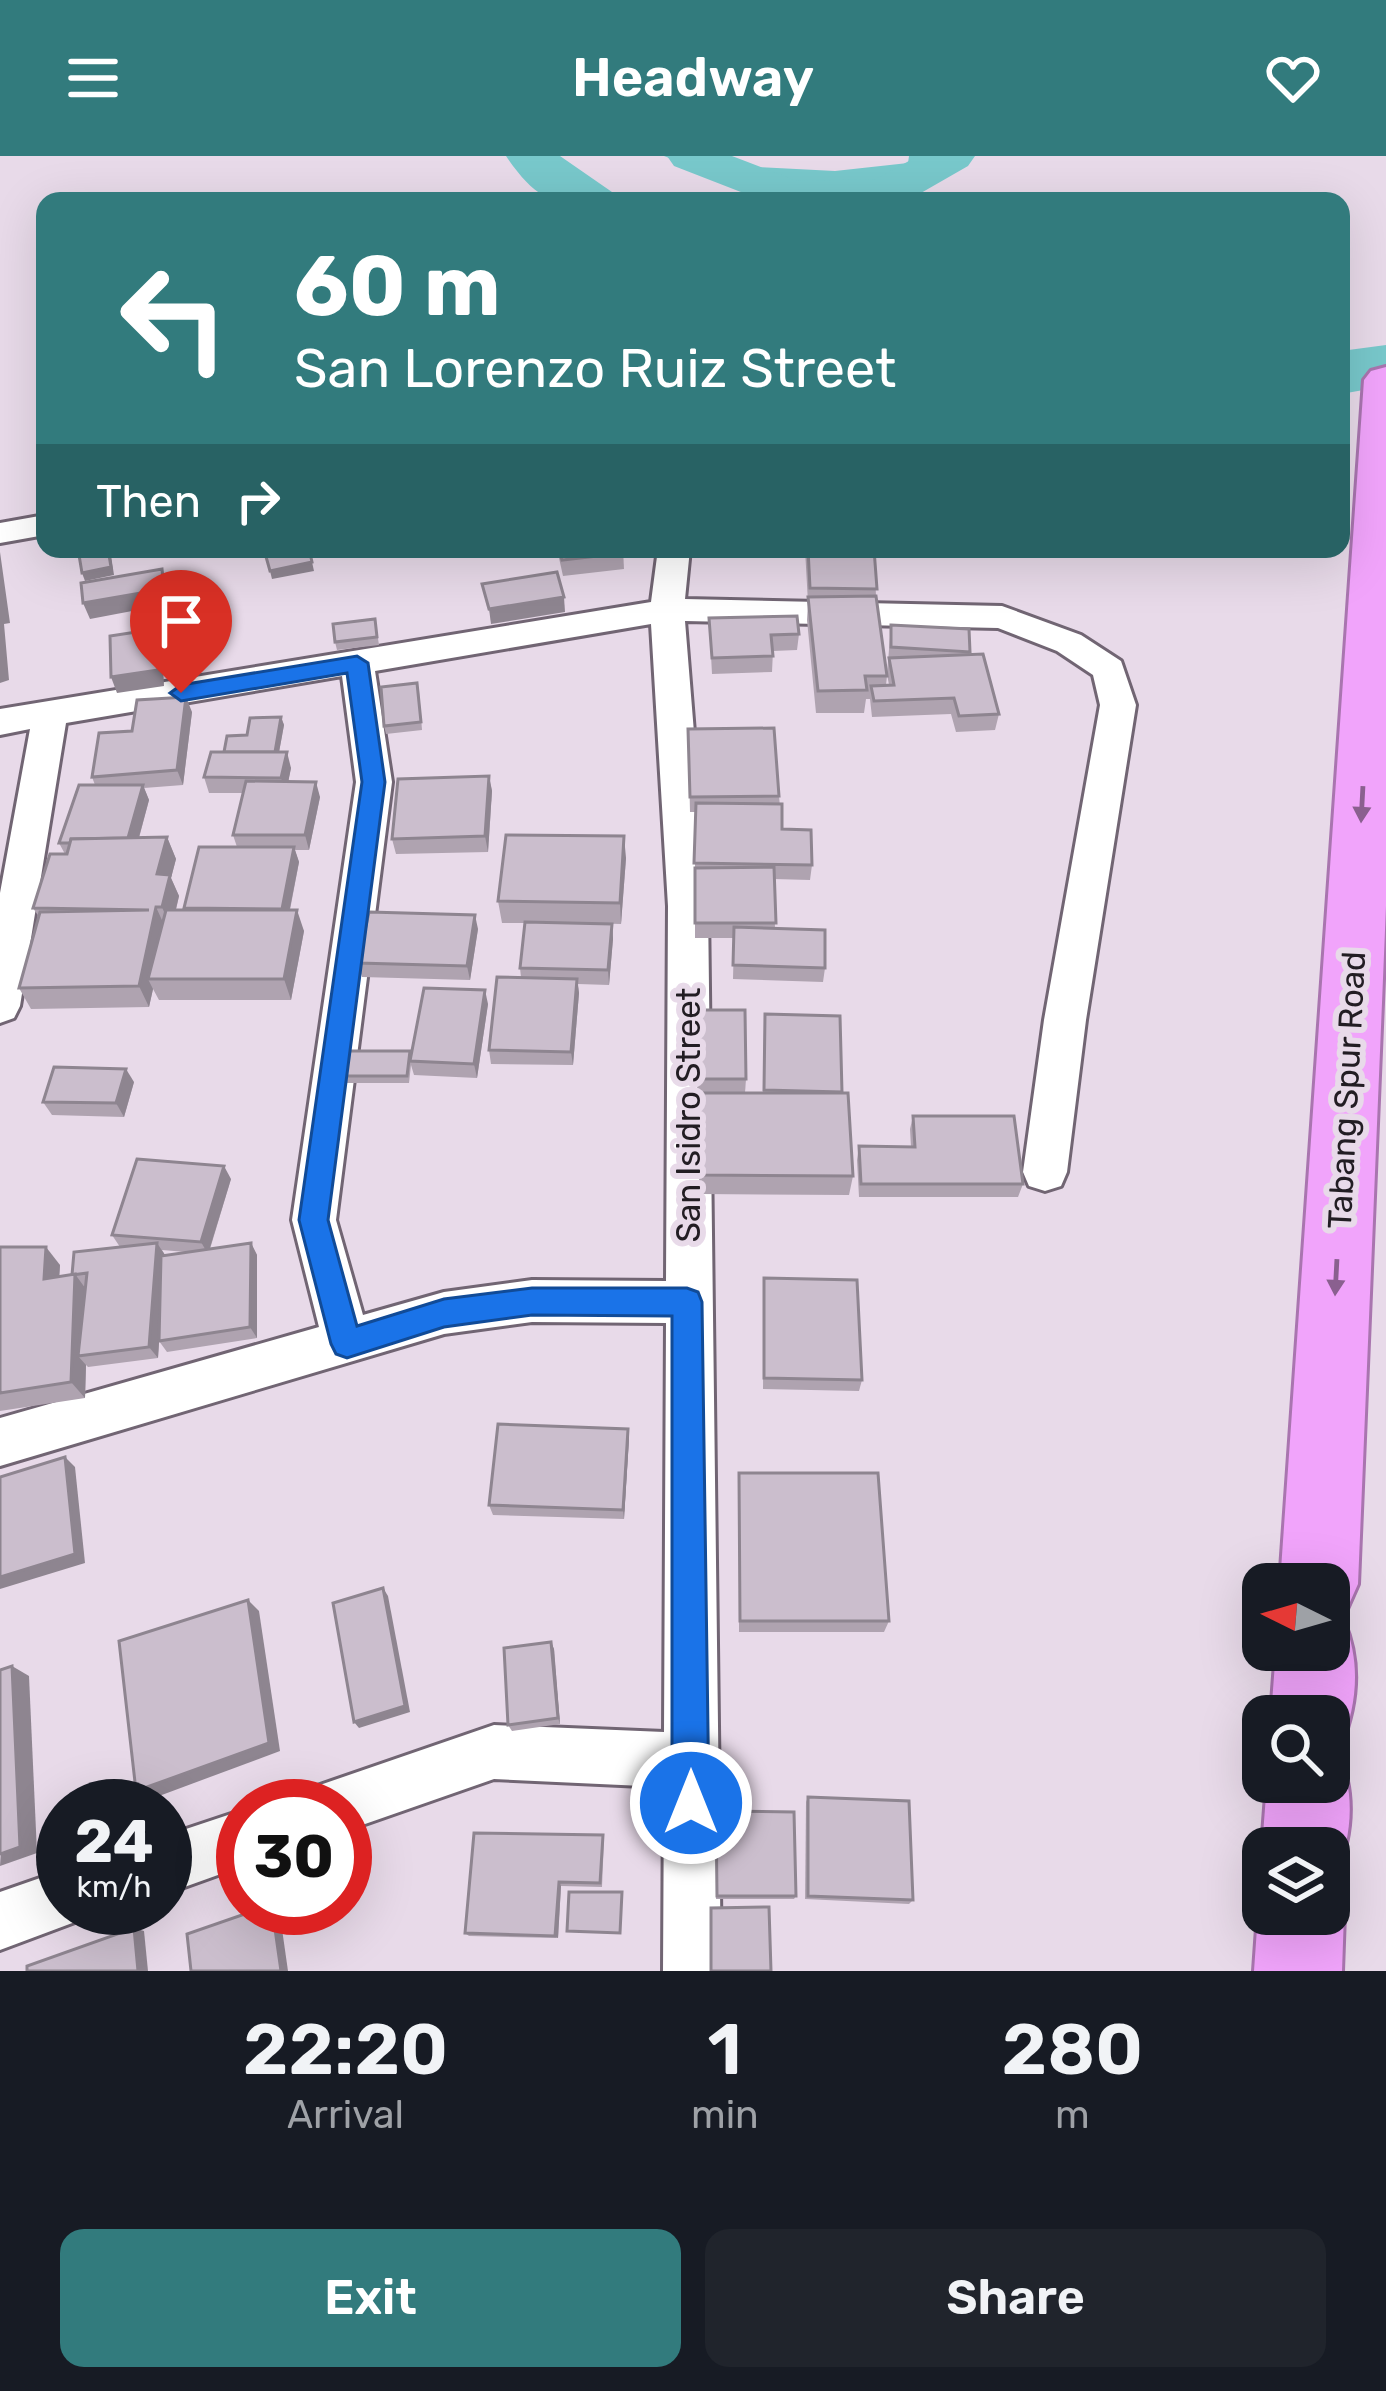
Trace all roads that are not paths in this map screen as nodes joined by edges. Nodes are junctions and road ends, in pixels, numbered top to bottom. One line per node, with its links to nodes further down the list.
1 (1386, 380): 14 (highway, Tabang Spur Road, one-way to 14)
2 (36, 527): 3 (street)
3 (0, 533)
4 (673, 558): 5 (street, San Isidro Street)
5 (667, 610): 6 (street); 10 (street); 11 (street, San Isidro Street)
6 (357, 663): 7 (street); 12 (street)
7 (50, 715): 8 (street); 9 (street)
8 (0, 722)
9 (3, 986)
10 (1045, 1172)
11 (687, 1302): 12 (street); 15 (street, San Isidro Street)
12 (347, 1344): 13 (street)
13 (0, 1442)
14 (1320, 1563)
15 (690, 1761): 16 (street); 20 (street, San Isidro Street)
16 (372, 1794)
17 (36, 1909): 18 (street)
18 (0, 1921)
19 (1300, 1935): 21 (highway)
20 (692, 1971)
21 (1298, 1971)

